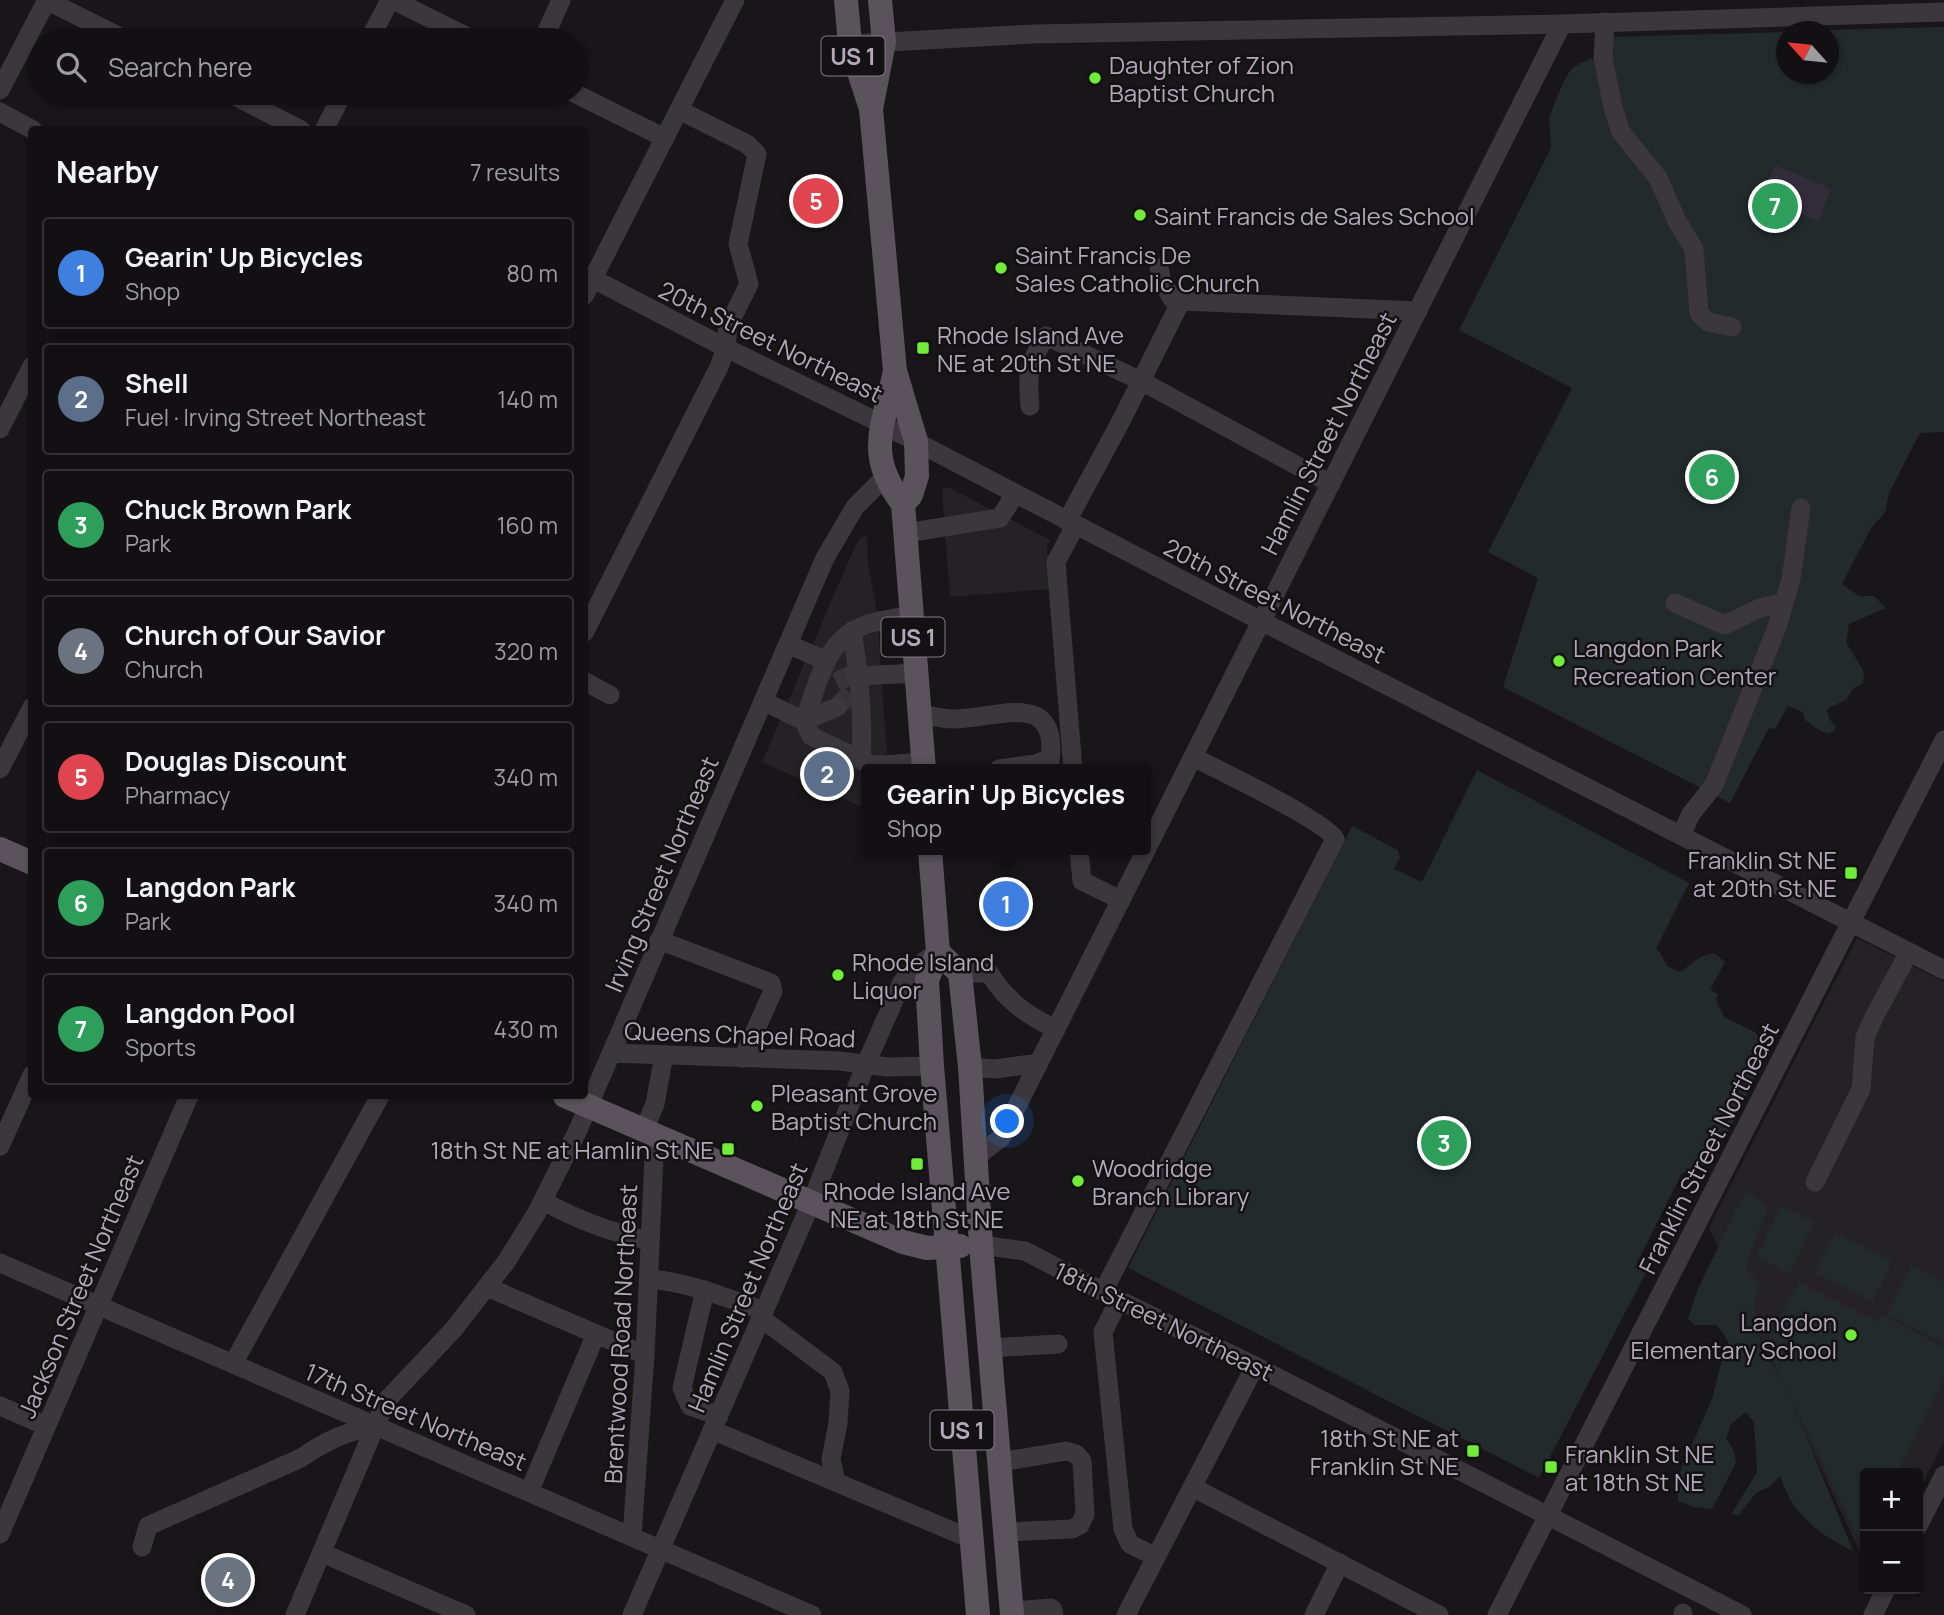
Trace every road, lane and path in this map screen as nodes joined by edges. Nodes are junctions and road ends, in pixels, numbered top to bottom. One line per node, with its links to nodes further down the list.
1 (46, 0): 11 (street); 12 (street)
2 (391, 0): 13 (street); 14 (street)
3 (561, 0): 15 (street)
4 (735, 0): 23 (street)
5 (846, 0): 18 (main road, US 1)
6 (880, 0): 17 (main road, US 1)
7 (1755, 9): 8 (street); 9 (street)
8 (1944, 12)
9 (1605, 22): 10 (street); 34 (street)
10 (1562, 24): 17 (street); 33 (street, Hamlin Street Northeast)
11 (32, 28)
12 (102, 28)
13 (376, 28)
14 (449, 28)
15 (548, 28)
16 (28, 35): 19 (street)
17 (884, 42): 18 (street); 24 (main road, US 1)
18 (850, 44): 24 (main road, US 1)
19 (0, 90)
20 (588, 100): 29 (street)
21 (252, 105): 26 (street)
22 (337, 105): 27 (street)
23 (679, 110): 29 (street); 35 (street)
24 (871, 110): 36 (main road, US 1)
25 (0, 113): 28 (street)
26 (293, 126)
27 (326, 126)
28 (28, 127)
29 (665, 138): 31 (street)
30 (1159, 268): 32 (street)
31 (588, 283): 35 (street, 20th Street Northeast)
32 (1181, 301): 33 (street); 38 (street)
33 (1418, 310): 44 (street, Hamlin Street Northeast)
34 (1732, 327)
35 (726, 348): 40 (street, 20th Street Northeast); 54 (street)
36 (895, 371): 40 (main road, US 1); 42 (main road, US 1)
37 (28, 374): 41 (street)
38 (1141, 382): 39 (street); 44 (street); 48 (street)
39 (1030, 406)
40 (880, 423): 42 (street, 20th Street Northeast); 43 (main road, US 1)
41 (0, 429)
42 (916, 442): 45 (street, 20th Street Northeast); 46 (main road, US 1)
43 (885, 477): 46 (main road, US 1); 56 (street, Irving Street Northeast)
44 (1331, 484): 53 (street, Hamlin Street Northeast)
45 (1015, 494): 48 (street, 20th Street Northeast); 49 (street)
46 (903, 504): 49 (main road, US 1)
47 (1801, 508): 50 (street)
48 (1071, 523): 53 (street, 20th Street Northeast); 75 (street)
49 (906, 533): 52 (main road, US 1)
50 (1784, 602): 51 (street); 77 (street)
51 (1675, 603)
52 (911, 615): 55 (street); 58 (main road, US 1)
53 (1261, 621): 70 (street, Hamlin Street Northeast); 77 (street, 20th Street Northeast)
54 (588, 625)
55 (852, 631): 57 (street); 59 (street)
56 (788, 644): 57 (street); 64 (street, Irving Street Northeast)
57 (826, 661): 62 (street)
58 (916, 673): 59 (street); 66 (main road, US 1)
59 (857, 679): 71 (street)
60 (836, 682): 62 (street)
61 (588, 683): 63 (street)
62 (815, 694): 68 (street)
63 (610, 695)
64 (763, 701): 68 (street); 86 (street, Irving Street Northeast)
65 (837, 707): 68 (street)
66 (920, 715): 73 (main road, US 1); 74 (street)
67 (28, 716): 76 (street)
68 (804, 721): 71 (street)
69 (1944, 740): 85 (street, Franklin Street Northeast)
70 (1193, 757): 78 (street, Hamlin Street Northeast); 117 (street)
71 (861, 760): 72 (street)
72 (870, 764)
73 (923, 764)
74 (1050, 764)
75 (1073, 764)
76 (0, 769)
77 (1681, 835): 85 (street, 20th Street Northeast)
78 (1151, 840)
79 (0, 849): 83 (main road)
80 (930, 855): 87 (main road, US 1)
81 (1080, 855): 84 (street)
82 (1144, 855): 84 (street, Hamlin Street Northeast)
83 (28, 861)
84 (1121, 900): 91 (street, Hamlin Street Northeast)
85 (1852, 921): 88 (street, 20th Street Northeast); 135 (street, Franklin Street Northeast)
86 (660, 940): 92 (street, Irving Street Northeast); 94 (street)
87 (938, 951): 90 (main road); 96 (street, Hamlin Street Northeast); 97 (main road, US 1)
88 (1909, 952): 89 (street, 20th Street Northeast); 107 (street)
89 (1944, 970)
90 (960, 973): 91 (street); 98 (main road, US 1)
91 (1056, 1030): 95 (street, Hamlin Street Northeast)
92 (611, 1053): 93 (street, Queens Chapel Road); 103 (street, Irving Street Northeast)
93 (664, 1055): 94 (street, Queens Chapel Road); 104 (street, Brentwood Road Northeast)
94 (743, 1058): 96 (street, Queens Chapel Road)
95 (1039, 1063): 98 (street); 106 (street, Hamlin Street Northeast)
96 (866, 1064): 97 (street); 109 (street, Hamlin Street Northeast)
97 (932, 1066): 112 (main road, US 1)
98 (970, 1067): 106 (main road, US 1)
99 (28, 1083): 105 (street)
100 (188, 1099): 118 (street, Jackson Street Northeast)
101 (378, 1099): 124 (street)
102 (572, 1099): 103 (main road, 18th Street Northeast)
103 (589, 1106): 104 (main road, 18th Street Northeast); 108 (street, Irving Street Northeast)
104 (649, 1132): 109 (main road, 18th Street Northeast); 110 (street, Brentwood Road Northeast)
105 (0, 1146)
106 (977, 1156): 111 (main road, US 1)
107 (1815, 1182)
108 (543, 1201): 110 (street); 115 (street, Irving Street Northeast)
109 (811, 1203): 112 (main road, 18th Street Northeast); 119 (street, Hamlin Street Northeast)
110 (650, 1241): 114 (street, Brentwood Road Northeast)
111 (981, 1245): 112 (main road, 18th Street Northeast); 117 (street, 18th Street Northeast); 122 (main road, US 1)
112 (945, 1246): 140 (main road, US 1)
113 (0, 1263): 118 (street, 17th Street Northeast)
114 (649, 1279): 116 (street); 123 (street, Brentwood Road Northeast)
115 (487, 1287): 120 (street); 129 (street, Irving Street Northeast)
116 (705, 1290): 119 (street); 127 (street)
117 (1111, 1296): 125 (street, 18th Street Northeast); 144 (street)
118 (98, 1306): 124 (street, 17th Street Northeast); 128 (street, Jackson Street Northeast)
119 (763, 1315): 127 (street, Hamlin Street Northeast); 132 (street)
120 (596, 1334): 123 (street); 134 (street)
121 (1058, 1344): 122 (street)
122 (990, 1348): 130 (main road, US 1)
123 (645, 1355): 139 (street, Brentwood Road Northeast)
124 (233, 1364): 129 (street, 17th Street Northeast)
125 (1255, 1366): 133 (street); 135 (street, 18th Street Northeast)
126 (0, 1406): 128 (street)
127 (716, 1423): 132 (street); 142 (street, Hamlin Street Northeast)
128 (46, 1426): 138 (street, Jackson Street Northeast)
129 (376, 1426): 134 (street, 17th Street Northeast); 141 (street); 143 (street, Irving Street Northeast)
130 (1000, 1462): 137 (main road, US 1); 137 (street)
131 (1944, 1475): 136 (street)
132 (836, 1482): 140 (street)
133 (1192, 1487): 144 (street); 145 (street)
134 (529, 1492): 139 (street, 17th Street Northeast)
135 (1548, 1516): 157 (street, Franklin Street Northeast); 158 (street, 18th Street Northeast)
136 (1923, 1516)
137 (1005, 1532): 147 (main road, US 1)
138 (0, 1534)
139 (632, 1536): 142 (street, 17th Street Northeast)
140 (971, 1539): 152 (main road, US 1)
141 (142, 1546)
142 (660, 1548): 150 (street, Hamlin Street Northeast); 151 (street, 17th Street Northeast)
143 (322, 1553): 148 (street, Irving Street Northeast); 149 (street)
144 (1156, 1557): 154 (street)
145 (1340, 1563): 155 (street); 156 (street)
146 (1884, 1594): 159 (street)
147 (1012, 1613): 153 (street)
148 (295, 1615)
149 (466, 1615)
150 (632, 1615)
151 (812, 1615)
152 (978, 1615)
153 (1054, 1615)
154 (1126, 1615)
155 (1314, 1615)
156 (1439, 1615)
157 (1497, 1615)
158 (1742, 1615)
159 (1873, 1615)

